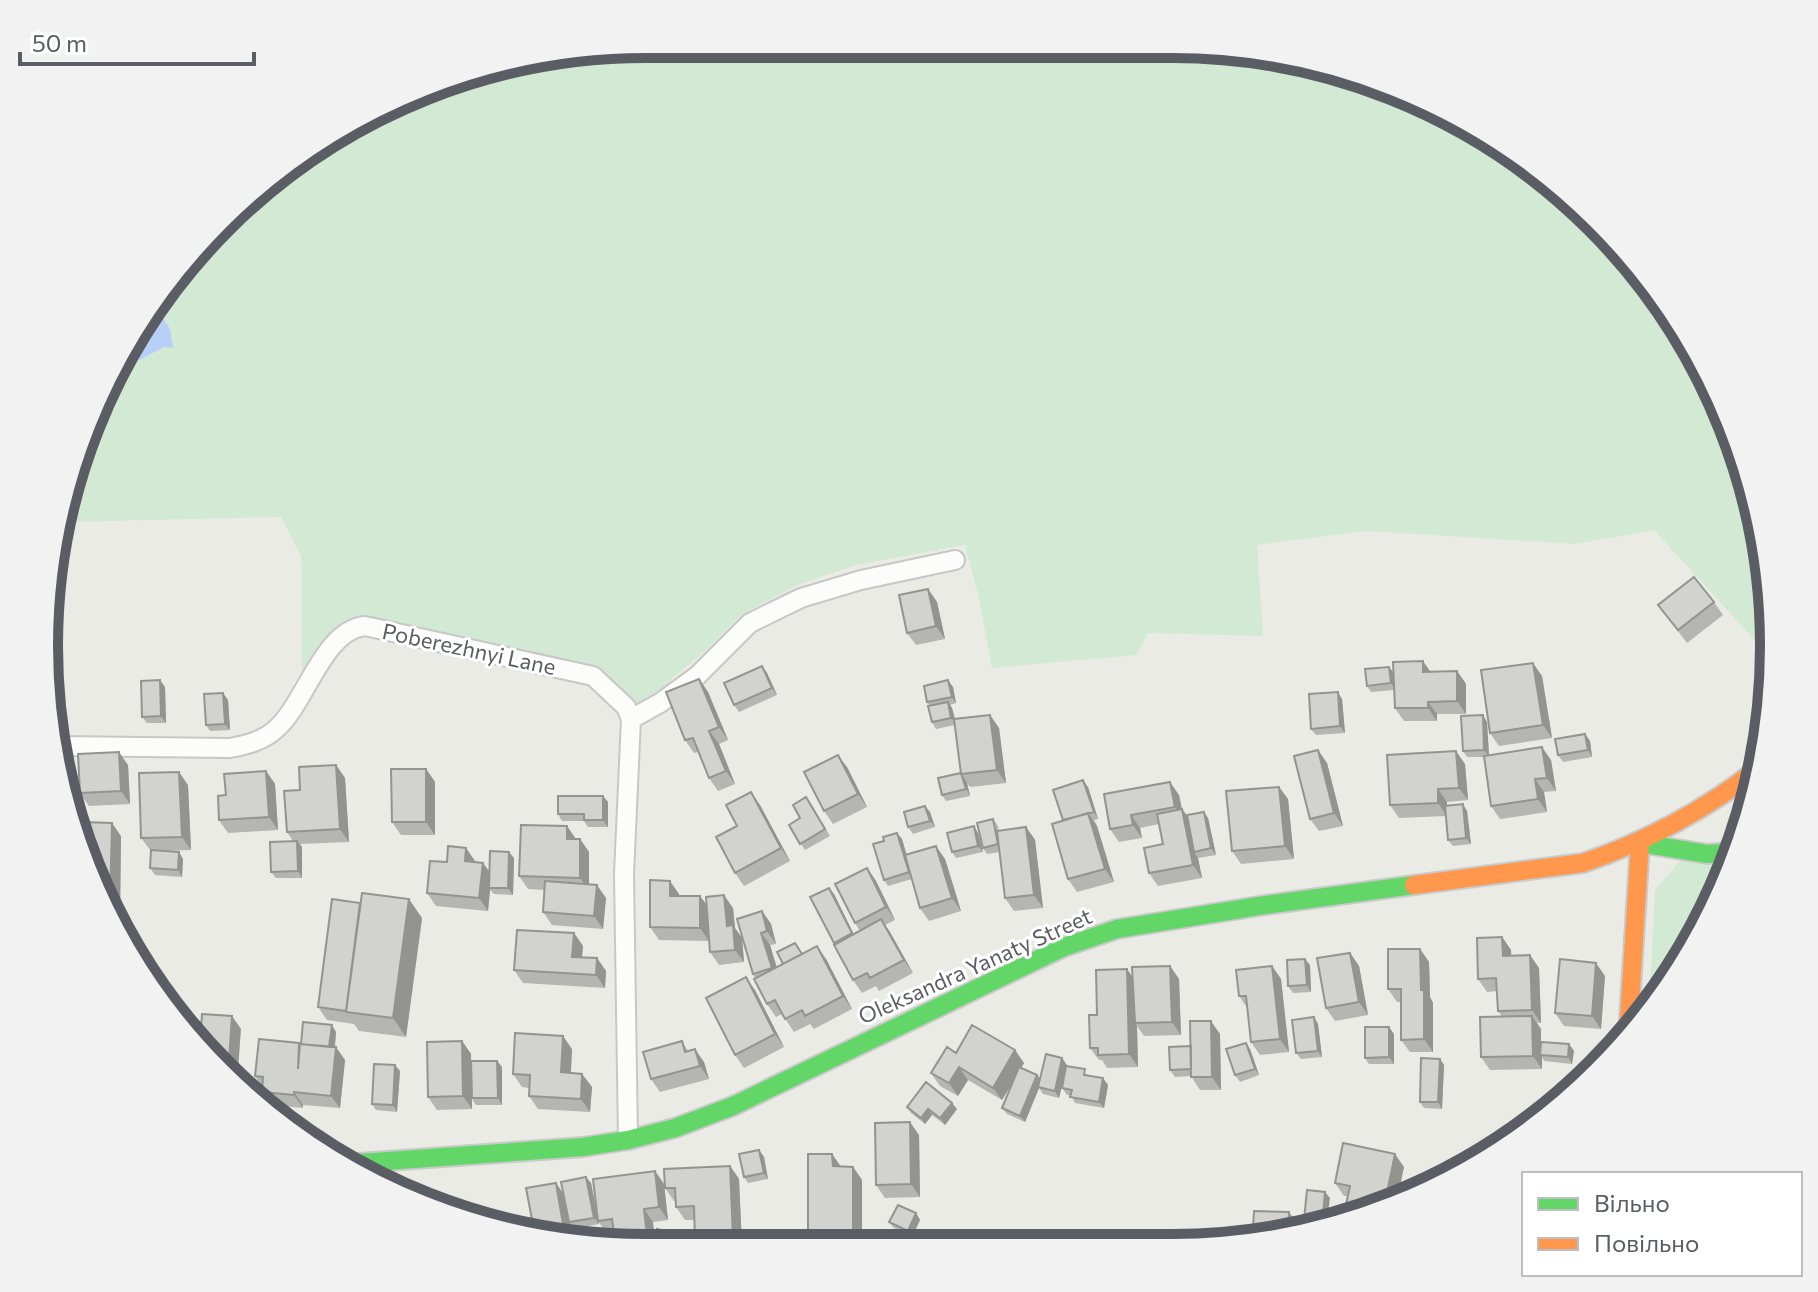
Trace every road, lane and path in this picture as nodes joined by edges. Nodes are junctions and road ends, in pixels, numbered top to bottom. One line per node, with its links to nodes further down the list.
1 (955, 560): 2 (lane)
2 (631, 719): 3 (lane, Poberezhnyi Lane); 8 (lane)
3 (67, 746)
4 (1745, 779): 5 (street, Oleksandra Yanaty Street)
5 (1640, 843): 6 (street); 7 (street); 8 (street, Oleksandra Yanaty Street)
6 (1722, 853)
7 (1629, 1015)
8 (628, 1140): 9 (street, Oleksandra Yanaty Street)
9 (366, 1162)

